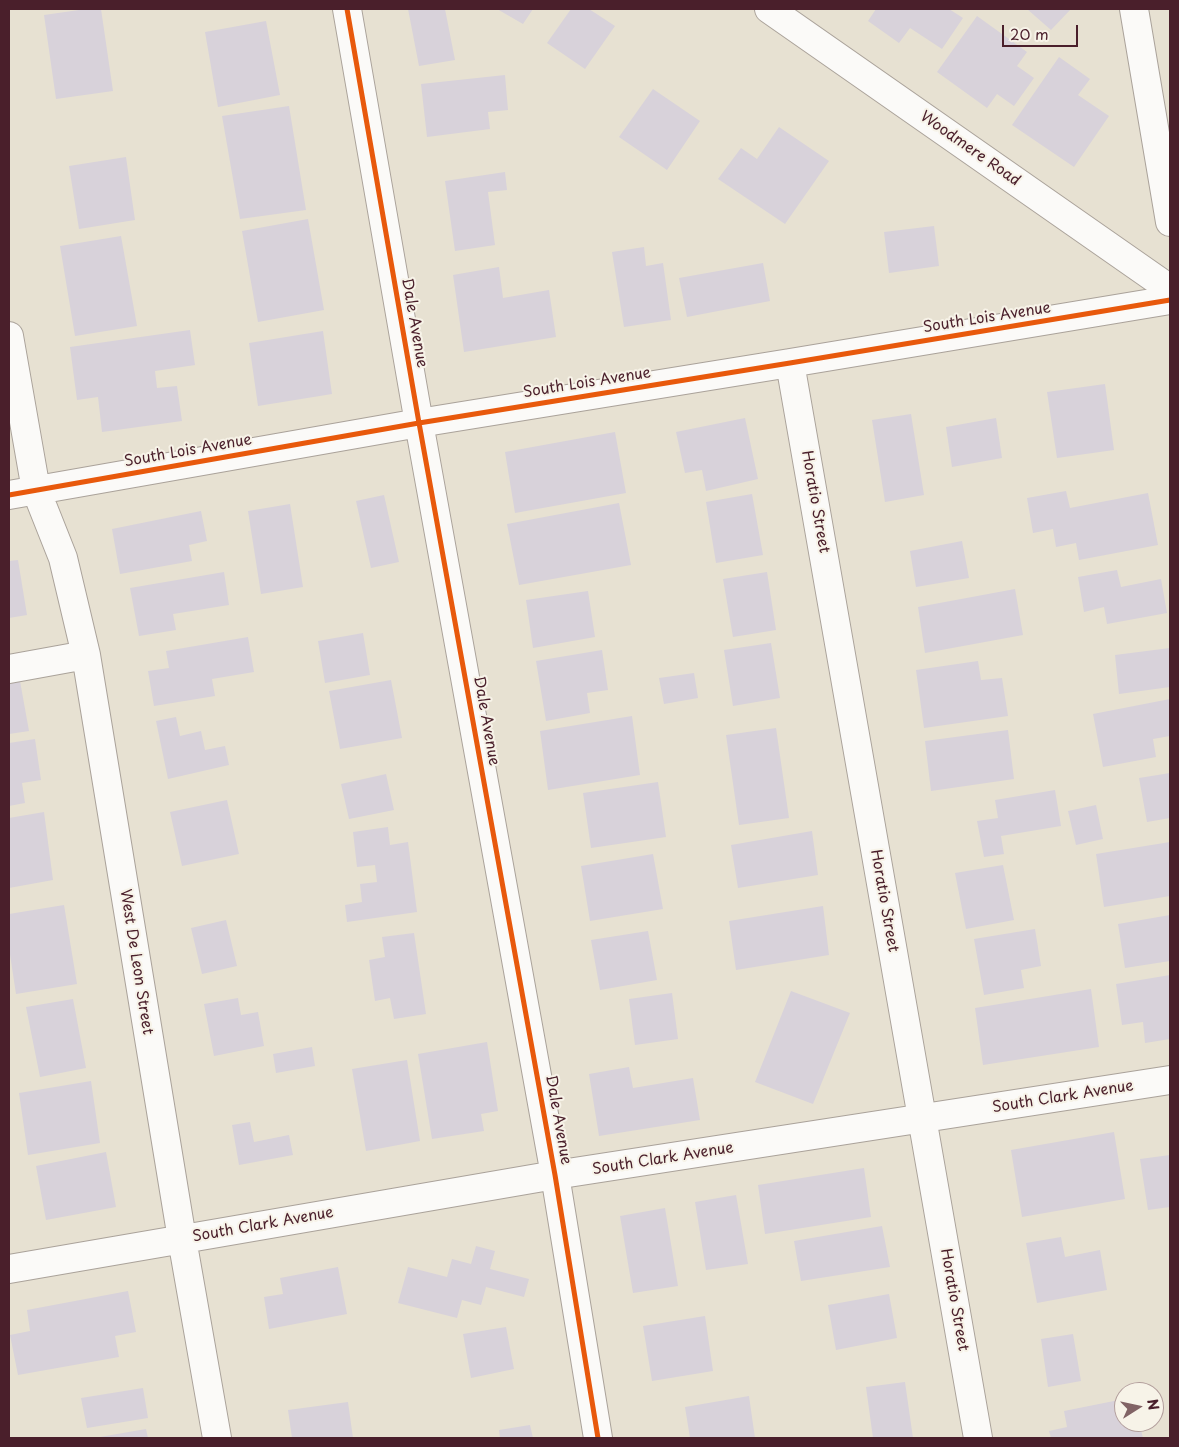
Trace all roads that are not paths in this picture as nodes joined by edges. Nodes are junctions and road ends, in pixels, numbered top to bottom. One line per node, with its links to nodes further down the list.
1 (347, 9): 9 (street, Dale Avenue)
2 (769, 9): 5 (street, Woodmere Road)
3 (1134, 9): 4 (street)
4 (1170, 222)
5 (1170, 289)
6 (1170, 300): 8 (street, South Lois Avenue)
7 (9, 336): 10 (street, West De Leon Street)
8 (790, 363): 9 (street, South Lois Avenue); 15 (street, Horatio Street)
9 (419, 423): 10 (street, South Lois Avenue); 16 (street, Dale Avenue)
10 (36, 490): 11 (street, South Lois Avenue); 12 (street, West De Leon Street)
11 (9, 495)
12 (86, 655): 13 (street); 17 (street, West De Leon Street)
13 (9, 669)
14 (1170, 1080): 15 (street, South Clark Avenue)
15 (922, 1119): 16 (street, South Clark Avenue); 21 (street, Horatio Street)
16 (555, 1175): 17 (street, South Clark Avenue); 20 (street, Dale Avenue)
17 (182, 1239): 18 (street, South Clark Avenue); 19 (street, West De Leon Street)
18 (9, 1269)
19 (217, 1438)
20 (598, 1438)
21 (978, 1438)

